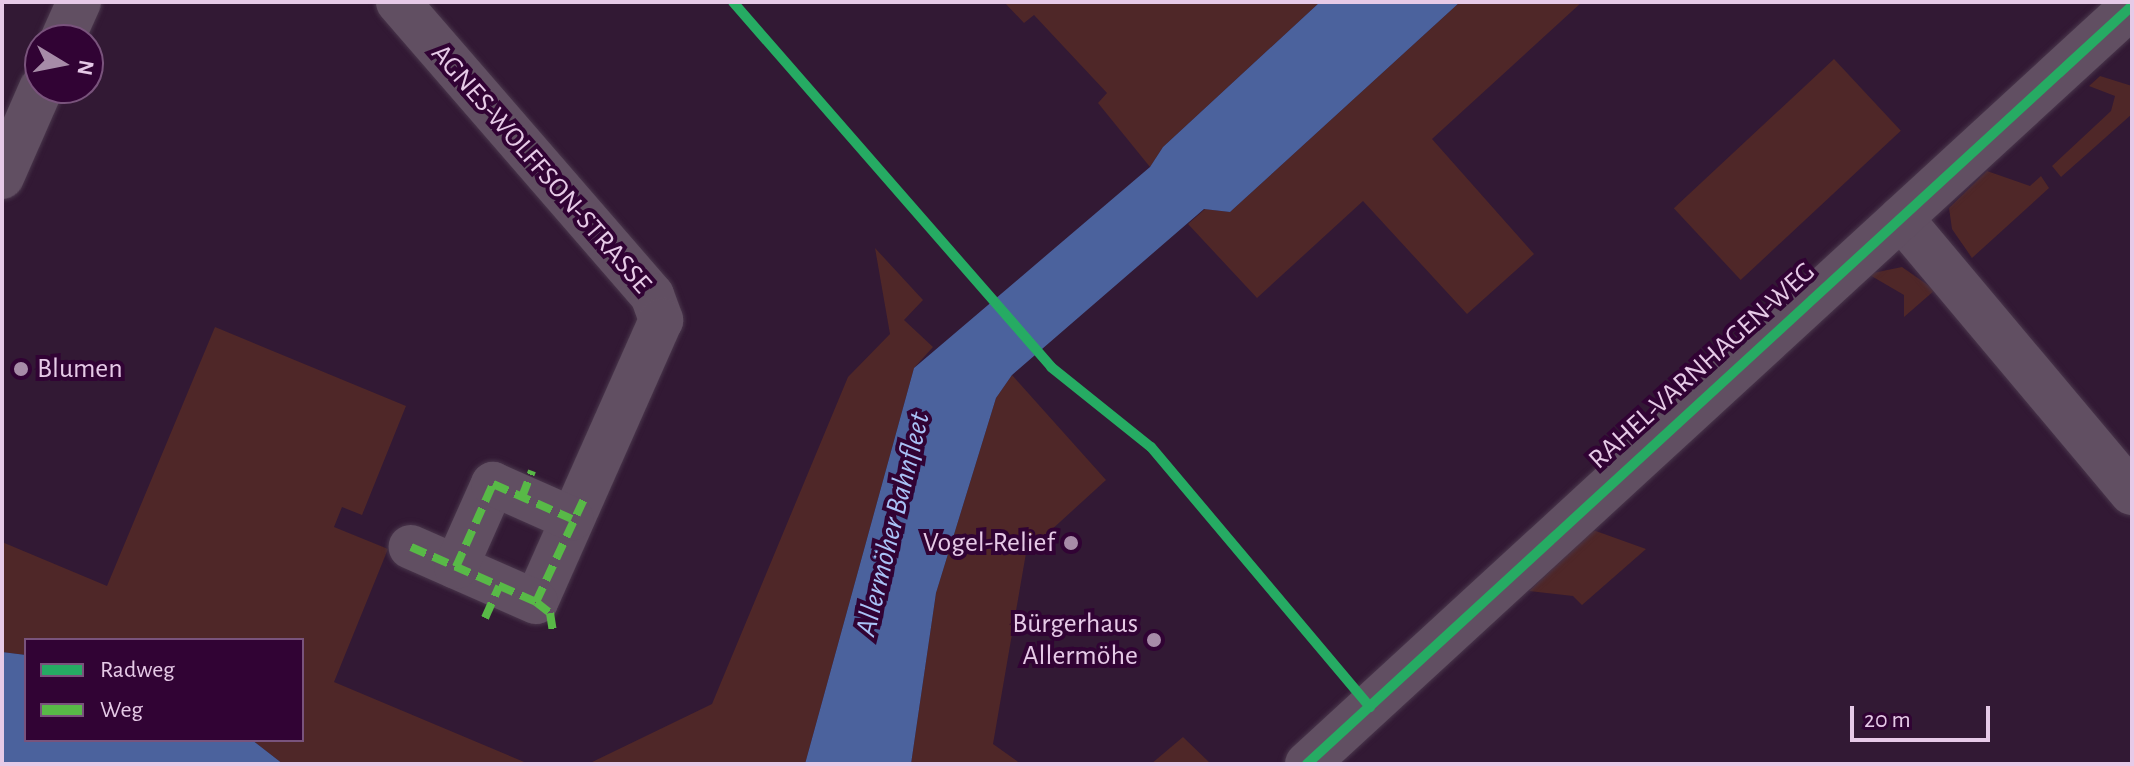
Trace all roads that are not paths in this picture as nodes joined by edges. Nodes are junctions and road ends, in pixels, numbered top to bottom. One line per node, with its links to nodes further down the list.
1 (79, 2): 4 (street)
2 (398, 2): 9 (street, AGNES-WOLFFSON-STRASSE)
3 (2132, 6): 7 (street, RAHEL-VARNHAGEN-WEG)
4 (69, 24)
5 (34, 104): 6 (street)
6 (2, 177)
7 (1901, 218): 8 (street); 12 (street, RAHEL-VARNHAGEN-WEG)
8 (2132, 493)
9 (572, 519): 11 (street, AGNES-WOLFFSON-STRASSE); 11 (street)
10 (411, 547): 11 (street, AGNES-WOLFFSON-STRASSE)
11 (456, 567)
12 (1307, 764)

